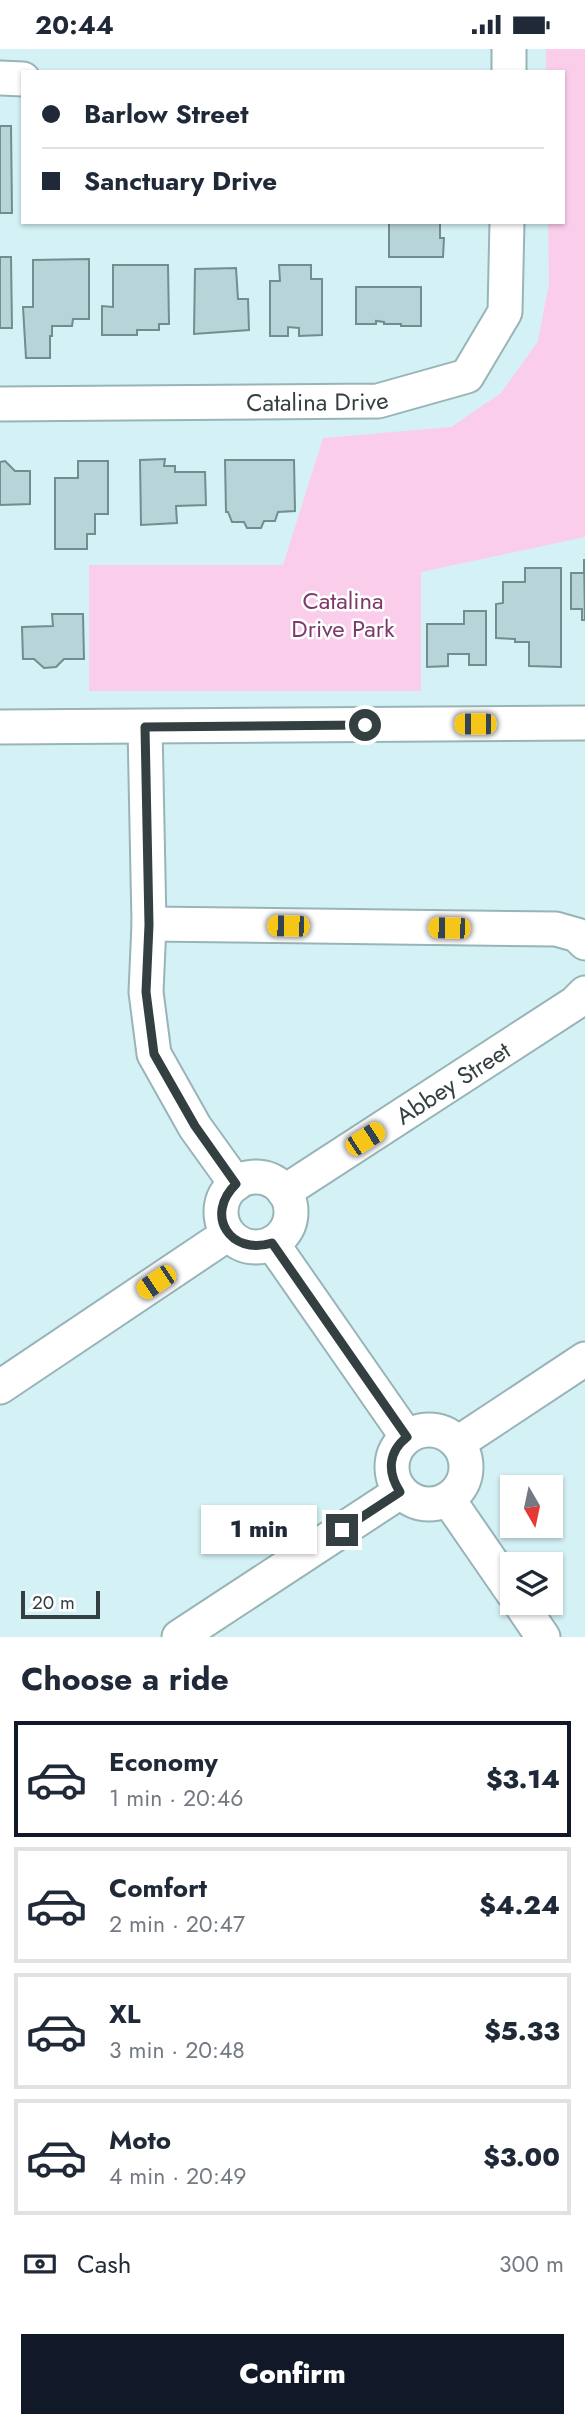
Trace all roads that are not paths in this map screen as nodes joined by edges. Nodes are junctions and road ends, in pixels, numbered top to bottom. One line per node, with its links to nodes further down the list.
1 (509, 49): 2 (street)
2 (509, 70)
3 (0, 78): 4 (street)
4 (21, 79)
5 (507, 224): 6 (street, Catalina Drive)
6 (0, 404)
7 (585, 723): 9 (street)
8 (0, 726): 9 (street)
9 (145, 727): 10 (street)
10 (149, 925): 11 (street); 13 (street)
11 (585, 943)
12 (585, 993): 14 (street, Abbey Street)
13 (236, 1184): 14 (street); 15 (street)
14 (284, 1192): 16 (street)
15 (228, 1234): 16 (street); 18 (street)
16 (272, 1243): 19 (street)
17 (585, 1359): 20 (street)
18 (0, 1387)
19 (407, 1437): 20 (street); 21 (street)
20 (458, 1443): 22 (street)
21 (400, 1492): 22 (street); 25 (street)
22 (448, 1499): 23 (street)
23 (500, 1574)
24 (528, 1615): 26 (street)
25 (179, 1637)
26 (543, 1637)

